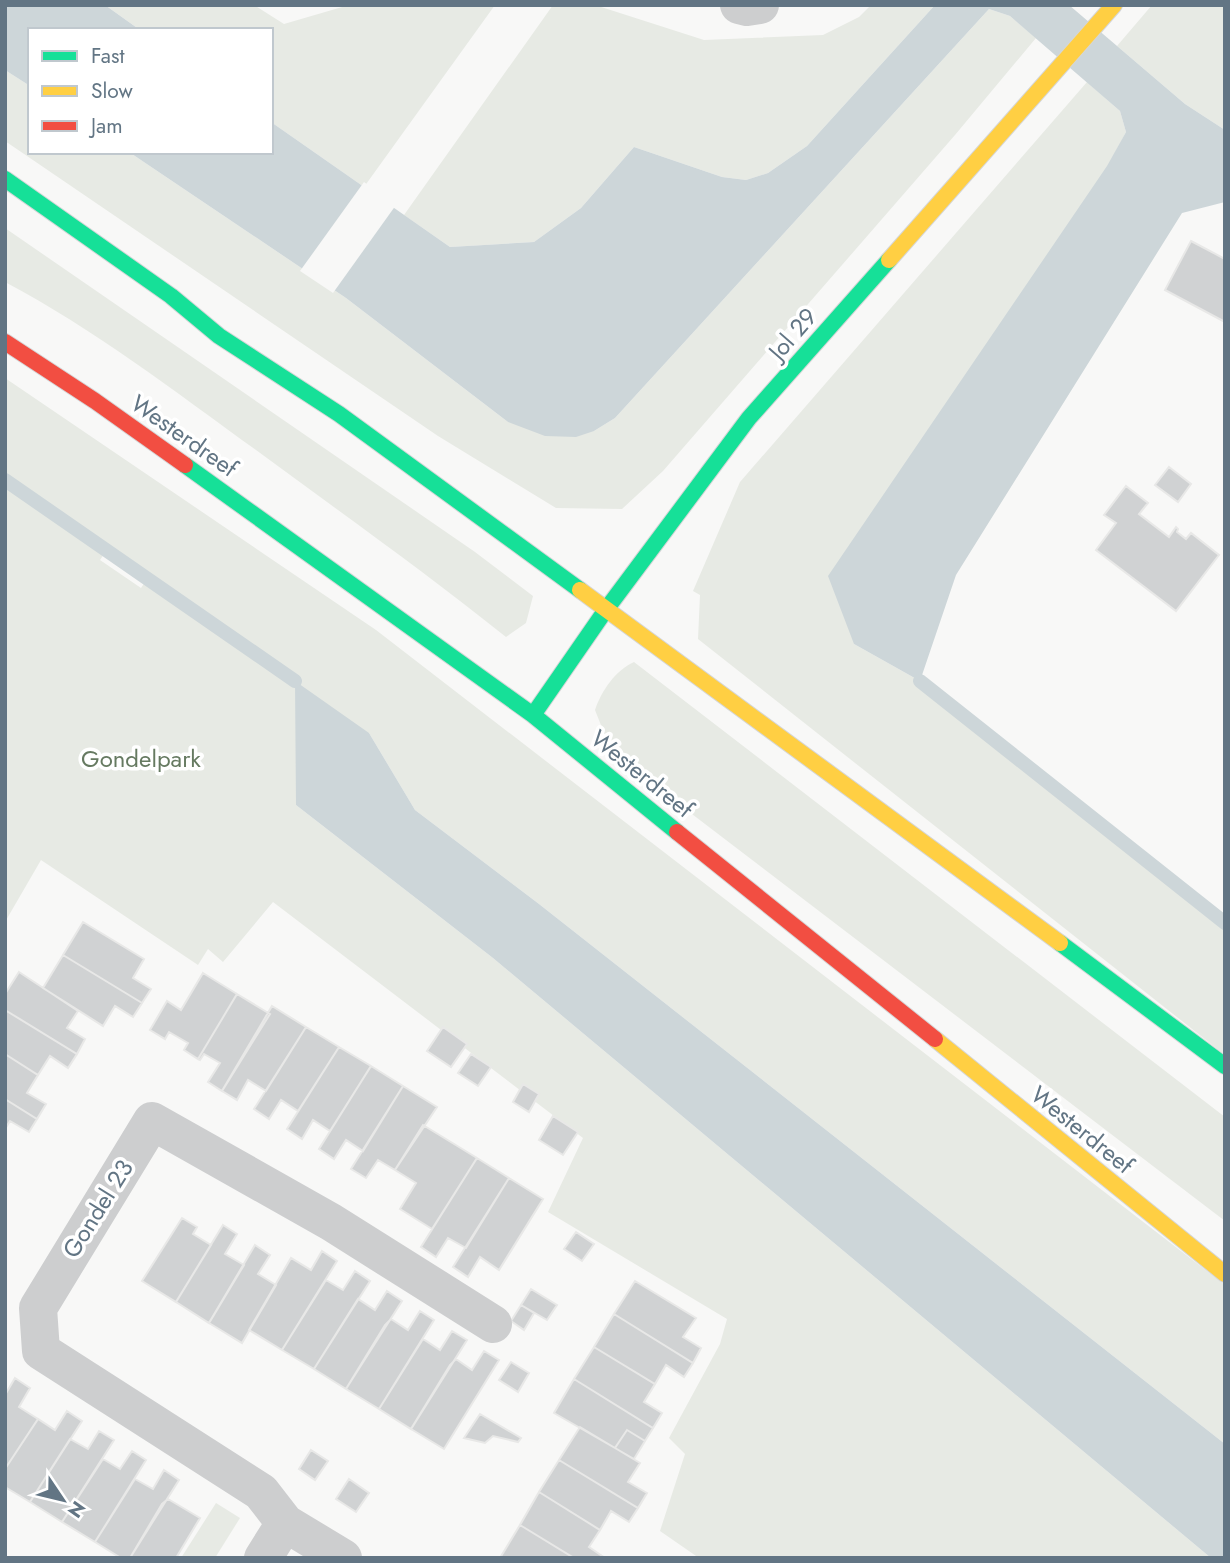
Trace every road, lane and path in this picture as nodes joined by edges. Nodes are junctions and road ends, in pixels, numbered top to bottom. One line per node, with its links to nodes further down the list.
1 (739, 5): 2 (street)
2 (760, 5)
3 (1113, 7): 6 (main road, Jol 29)
4 (5, 179): 6 (main road)
5 (5, 342): 7 (main road, Westerdreef)
6 (605, 611): 7 (main road, Jol 29); 8 (main road)
7 (533, 715): 9 (main road, Westerdreef)
8 (1225, 1066)
9 (1225, 1274)
10 (494, 1324): 11 (street, Gondel 23)
11 (285, 1523): 12 (street); 13 (street)
12 (263, 1558)
13 (343, 1558)

